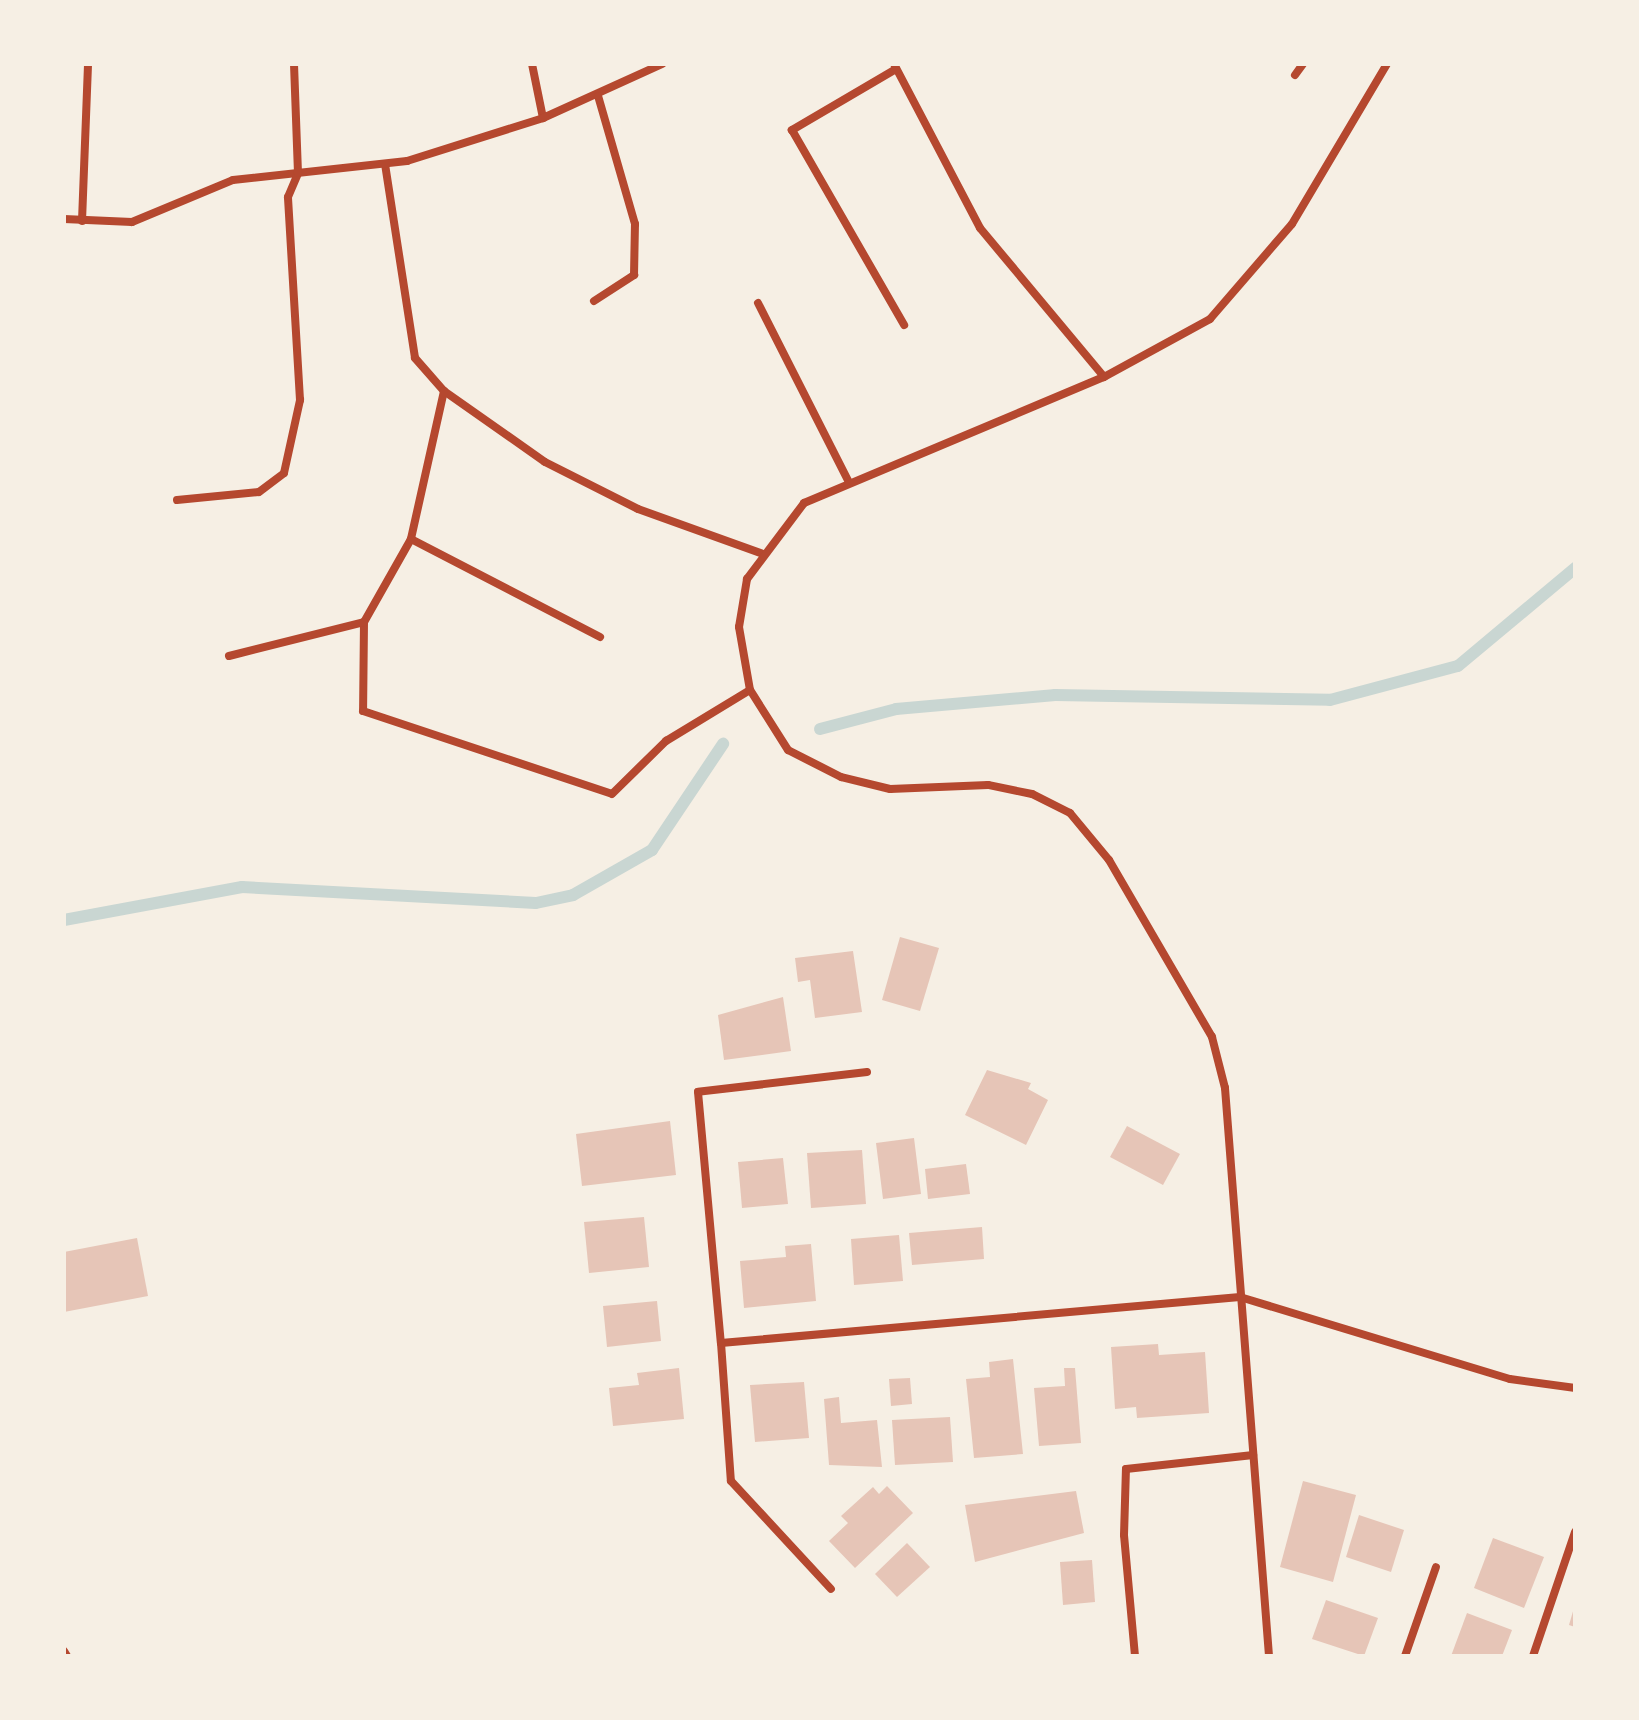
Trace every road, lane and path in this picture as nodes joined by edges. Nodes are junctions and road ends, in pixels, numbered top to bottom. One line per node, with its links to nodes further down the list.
1 (88, 64): 14 (street)
2 (294, 64): 12 (street)
3 (532, 64): 10 (street)
4 (662, 64): 9 (street)
5 (1303, 64): 8 (street)
6 (1387, 64): 18 (street)
7 (895, 67): 17 (street); 18 (street)
8 (1295, 75)
9 (598, 96): 10 (street); 15 (street)
10 (543, 118): 11 (street)
11 (385, 164): 12 (street); 19 (street)
12 (298, 173): 14 (street); 21 (street)
13 (64, 219): 14 (street)
14 (82, 221)
15 (594, 301)
16 (758, 303): 20 (street)
17 (904, 325)
18 (1104, 377): 20 (street)
19 (444, 391): 22 (street); 23 (street)
20 (849, 482): 23 (street)
21 (177, 500)
22 (411, 539): 24 (street); 25 (street)
23 (763, 554): 27 (street)
24 (364, 622): 26 (street); 27 (street)
25 (600, 637)
26 (229, 656)
27 (750, 690): 29 (street)
28 (867, 1072): 30 (street)
29 (1240, 1297): 30 (street); 31 (street); 32 (street)
30 (721, 1343): 35 (street)
31 (1575, 1388)
32 (1253, 1455): 36 (street); 37 (street)
33 (1575, 1532): 39 (street)
34 (1436, 1567): 38 (street)
35 (831, 1589)
36 (1272, 1655)
37 (1135, 1656)
38 (1405, 1656)
39 (1533, 1656)

